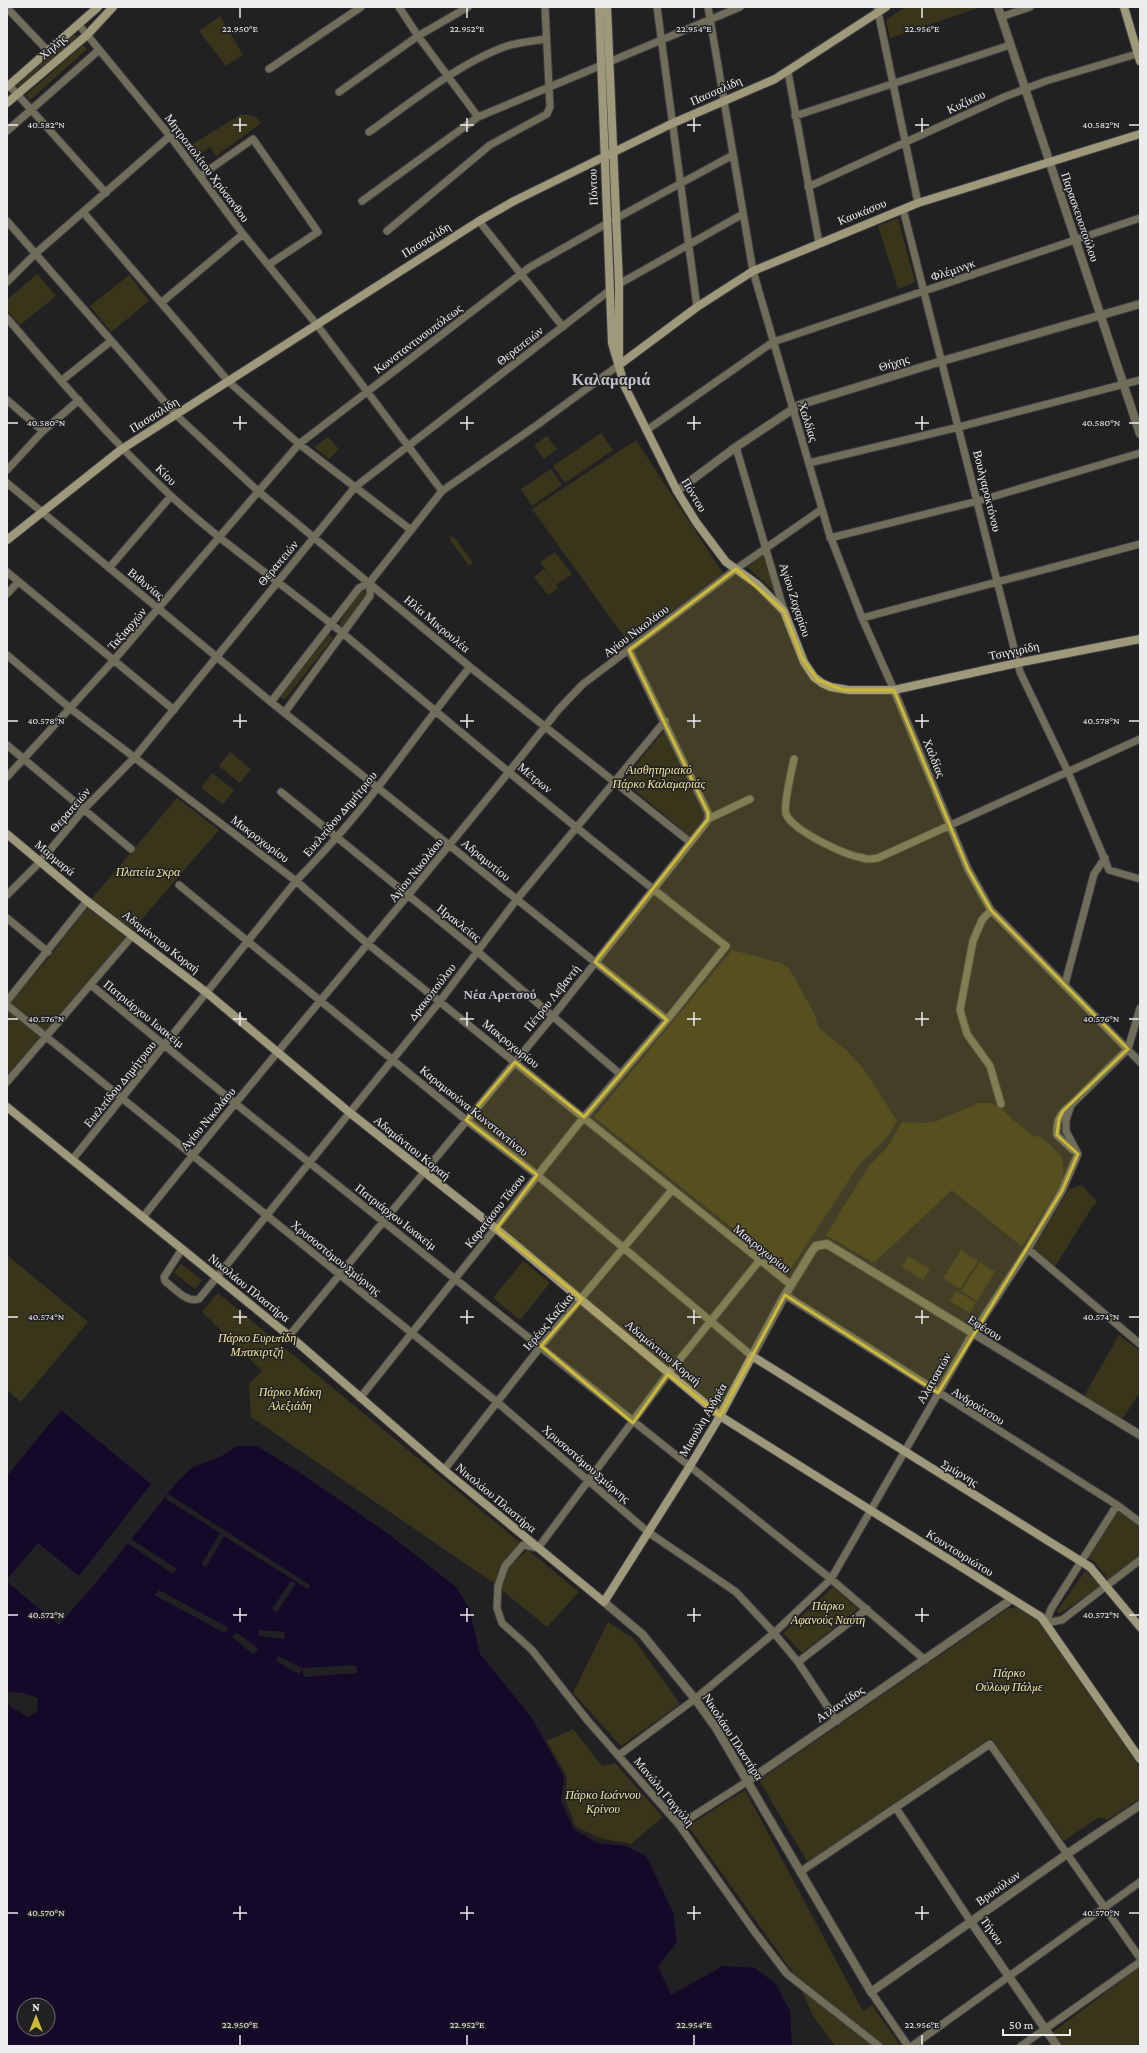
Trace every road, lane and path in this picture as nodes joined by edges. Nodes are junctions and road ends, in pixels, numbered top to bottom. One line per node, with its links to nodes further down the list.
1 (98, 7): 20 (main road, Χηλής)
2 (113, 7): 21 (main road, Χηλής)
3 (361, 7): 30 (street)
4 (399, 7): 22 (street)
5 (468, 7): 22 (street)
6 (545, 7): 23 (street)
7 (599, 7): 29 (main road, Πόντου)
8 (607, 7): 29 (main road, Πόντου)
9 (657, 7): 24 (street)
10 (708, 7): 19 (street, Χαλδίας)
11 (740, 7): 19 (street)
12 (886, 7): 17 (main road, Πασσαλίδη)
13 (998, 7): 18 (street, Παρασκευοπούλου)
14 (1030, 7): 18 (street)
15 (1124, 7): 28 (main road)
16 (7, 8): 27 (street)
17 (877, 10): 31 (main road, Πασσαλίδη); 33 (street)
18 (1001, 17): 25 (street, Παρασκευοπούλου)
19 (710, 18): 24 (street); 39 (street, Χαλδίας)
20 (79, 25): 21 (street, Μητροπολίτου Χρύσανθου); 27 (main road, Χηλής)
21 (86, 35): 26 (street, Μητροπολίτου Χρύσανθου); 38 (main road, Χηλής)
22 (418, 36): 32 (street); 37 (street)
23 (546, 39): 32 (street); 35 (street)
24 (661, 40): 29 (street); 44 (street)
25 (1010, 45): 33 (street); 36 (street, Παρασκευοπούλου)
26 (99, 50): 41 (street); 48 (street, Μητροπολίτου Χρύσανθου)
27 (48, 51): 34 (main road, Χηλής)
28 (1139, 56): 36 (street, Κυζίκου)
29 (606, 64): 35 (street); 50 (main road, Πόντου); 52 (main road, Πόντου)
30 (269, 69)
31 (788, 72): 39 (main road, Πασσαλίδη); 42 (street)
32 (448, 76): 43 (street); 46 (street)
33 (892, 84): 42 (street); 49 (street)
34 (8, 86): 38 (street)
35 (549, 87): 43 (street); 68 (street)
36 (1024, 89): 49 (street, Κυζίκου); 53 (street, Παρασκευοπούλου)
37 (339, 92)
38 (17, 94): 40 (main road, Χηλής); 41 (street)
39 (724, 101): 44 (main road, Πασσαλίδη); 51 (street, Χαλδίας)
40 (7, 103)
41 (31, 109): 45 (street); 57 (street)
42 (795, 116): 56 (street)
43 (478, 117): 58 (street)
44 (671, 124): 50 (main road, Πασσαλίδη); 55 (street)
45 (7, 131)
46 (369, 132)
47 (1140, 134): 53 (main road, Καυκάσου)
48 (170, 136): 54 (street, Μητροπολίτου Χρύσανθου); 57 (street)
49 (905, 144): 56 (street, Κυζίκου); 59 (street)
50 (612, 152): 52 (main road, Πασσαλίδη); 64 (main road, Πόντου)
51 (733, 155): 55 (street); 62 (street, Χαλδίας)
52 (603, 157): 66 (main road, Πασσαλίδη); 67 (main road, Πόντου)
53 (1048, 161): 59 (main road, Καυκάσου); 70 (street, Παρασκευοπούλου)
54 (200, 176): 69 (street, Μητροπολίτου Χρύσανθου); 74 (street)
55 (680, 183): 64 (street); 71 (street)
56 (808, 186): 72 (street)
57 (106, 193): 61 (street)
58 (362, 201)
59 (918, 203): 60 (main road, Καυκάσου)
60 (903, 209): 72 (main road, Καυκάσου); 80 (street, Βουλγαροκτόνου)
61 (83, 212): 73 (street); 81 (street)
62 (743, 214): 71 (street); 75 (street, Χαλδίας)
63 (1140, 218): 70 (street, Φλέμινγκ)
64 (616, 219): 78 (main road, Πόντου)
65 (7, 221): 73 (street, Ηλία Μικρουλέα)
66 (479, 221): 76 (street); 86 (main road, Πασσαλίδη)
67 (606, 224): 76 (street, Κωνσταντινουπόλεως); 79 (main road, Πόντου)
68 (387, 231)
69 (243, 234): 74 (street, Μητροπολίτου Χρύσανθου); 81 (street)
70 (1075, 239): 80 (street, Φλέμινγκ); 84 (street, Παρασκευοπούλου)
71 (689, 243): 78 (street); 83 (street)
72 (819, 243): 75 (main road, Καυκάσου)
73 (35, 254): 77 (street); 88 (street, Ηλία Μικρουλέα)
74 (268, 265): 86 (street, Μητροπολίτου Χρύσανθου)
75 (753, 271): 83 (main road, Καυκάσου); 89 (street, Χαλδίας)
76 (521, 274): 87 (street); 96 (street, Κωνσταντινουπόλεως)
77 (7, 282)
78 (619, 284): 91 (main road, Πόντου)
79 (610, 290): 87 (street, Θεραπειών); 91 (main road, Πόντου)
80 (924, 291): 89 (street, Φλέμινγκ); 90 (street, Βουλγαροκτόνου)
81 (162, 302): 94 (street)
82 (1140, 304): 84 (street, Θήχης)
83 (697, 307): 91 (main road, Καυκάσου)
84 (1101, 316): 90 (street, Θήχης); 95 (street, Παρασκευοπούλου)
85 (7, 318): 93 (street, Κίου)
86 (317, 325): 94 (main road, Πασσαλίδη); 96 (street, Μητροπολίτου Χρύσανθου)
87 (563, 327): 106 (street, Θεραπειών)
88 (111, 340): 93 (street); 100 (street, Ηλία Μικρουλέα)
89 (773, 342): 99 (street, Χαλδίας); 102 (street, Φλέμινγκ)
90 (942, 361): 99 (street, Θήχης); 101 (street, Βουλγαροκτόνου)
91 (619, 365): 102 (main road, Πόντου); 114 (street)
92 (1140, 380): 95 (street)
93 (61, 381): 98 (street, Κίου)
94 (229, 382): 100 (main road, Πασσαλίδη); 105 (street)
95 (1123, 384): 101 (street); 104 (street, Παρασκευοπούλου)
96 (366, 392): 105 (street, Κωνσταντινουπόλεως); 106 (street, Μητροπολίτου Χρύσανθου)
97 (7, 400): 103 (street)
98 (79, 400): 103 (street); 108 (street, Κίου)
99 (792, 409): 107 (street, Θήχης); 110 (street, Χαλδίας)
100 (176, 415): 108 (main road, Πασσαλίδη); 116 (street, Ηλία Μικρουλέα)
101 (959, 427): 110 (street); 118 (street, Βουλγαροκτόνου)
102 (647, 430): 115 (main road, Πόντου)
103 (43, 431): 111 (street)
104 (1140, 434)
105 (299, 444): 113 (street); 116 (street, Κωνσταντινουπόλεως)
106 (408, 447): 113 (street, Θεραπειών); 114 (street, Μητροπολίτου Χρύσανθου)
107 (736, 447): 115 (street, Θήχης); 127 (street, Αγίου Ζαχαρίου)
108 (122, 449): 117 (street, Κίου); 120 (main road, Πασσαλίδη)
109 (1140, 453): 118 (street)
110 (809, 462): 119 (street, Χαλδίας)
111 (7, 470)
112 (7, 483): 120 (street, Βιθυνίας)
113 (355, 487): 121 (street); 123 (street, Θεραπειών)
114 (442, 491): 121 (street)
115 (677, 491): 129 (main road, Πόντου)
116 (259, 492): 122 (street, Ταξιαρχών); 123 (street, Ηλία Μικρουλέα)
117 (171, 496): 122 (street, Κίου); 128 (street)
118 (978, 500): 124 (street); 134 (street, Βουλγαροκτόνου)
119 (822, 509): 124 (street, Χαλδίας); 127 (street, Αγίου Νικολάου)
120 (41, 512): 125 (main road, Πασσαλίδη); 128 (street, Βιθυνίας)
121 (411, 530): 133 (street)
122 (220, 538): 131 (street, Κίου); 136 (street, Ταξιαρχών)
123 (313, 538): 131 (street, Θεραπειών); 133 (street, Ηλία Μικρουλέα)
124 (830, 538): 138 (street, Χαλδίας)
125 (7, 540)
126 (1140, 544): 134 (street)
127 (766, 549): 129 (street, Αγίου Νικολάου); 137 (street, Αγίου Ζαχαρίου)
128 (109, 568): 136 (street, Βιθυνίας)
129 (736, 570): 137 (main road, Πόντου); 142 (street, Αγίου Νικολάου)
130 (7, 572): 132 (street)
131 (278, 581): 139 (street, Κίου); 144 (street, Θεραπειών)
132 (18, 582): 135 (street); 145 (street)
133 (370, 582): 139 (street); 140 (street); 147 (street, Ηλία Μικρουλέα)
134 (998, 583): 138 (street); 146 (street, Βουλγαροκτόνου)
135 (7, 594)
136 (159, 609): 144 (street, Βιθυνίας); 145 (street, Ταξιαρχών)
137 (784, 611): 148 (main road, Αγίου Ζαχαρίου)
138 (862, 618): 148 (street, Χαλδίας)
139 (332, 625): 140 (street, Μέτρων); 149 (street)
140 (344, 634): 152 (street, Μέτρων); 153 (street)
141 (1140, 639): 146 (main road, Τσιγγιρίδη)
142 (629, 650): 154 (street); 155 (street, Αγίου Νικολάου)
143 (7, 655): 150 (street, Μακροχωρίου)
144 (216, 656): 149 (street, Βιθυνίας); 151 (street, Θεραπειών)
145 (114, 660): 150 (street, Ταξιαρχών); 151 (street)
146 (1017, 663): 148 (main road, Τσιγγιρίδη); 162 (street, Βουλγαροκτόνου)
147 (470, 667): 152 (street, Ευελπίδου Δημήτριου); 155 (street, Ηλία Μικρουλέα)
148 (894, 690): 170 (street, Χαλδίας)
149 (271, 702): 153 (street, Αδραμυτίου)
150 (70, 709): 158 (street, Μακροχωρίου); 159 (street, Ταξιαρχών)
151 (174, 710): 158 (street, Θεραπειών)
152 (434, 711): 161 (street, Μέτρων); 165 (street, Ευελπίδου Δημήτριου)
153 (285, 712): 165 (street, Αδραμυτίου)
154 (664, 721): 164 (street, Δρακοπούλου); 169 (street)
155 (545, 727): 161 (street, Αγίου Νικολάου); 164 (street, Ηλία Μικρουλέα)
156 (1140, 739): 162 (street)
157 (7, 745): 159 (street)
158 (135, 757): 168 (street, Θεραπειών); 180 (street, Μακροχωρίου)
159 (23, 759): 163 (street, Ταξιαρχών); 168 (street)
160 (794, 759): 170 (street)
161 (510, 772): 171 (street, Μέτρων); 175 (street, Αγίου Νικολάου)
162 (1068, 772): 170 (street); 177 (street, Βουλγαροκτόνου)
163 (7, 777)
164 (615, 782): 171 (street, Δρακοπούλου); 174 (street, Ηλία Μικρουλέα)
165 (378, 788): 173 (street, Ευελπίδου Δημήτριου); 175 (street, Αδραμυτίου)
166 (281, 792): 173 (street, Ηρακλείας)
167 (750, 799): 169 (street, Πέτρου Λεβαντή)
168 (84, 809): 176 (street); 178 (street, Θεραπειών)
169 (708, 819): 174 (street, Πέτρου Λεβαντή)
170 (950, 825): 187 (street, Χαλδίας)
171 (578, 827): 182 (street, Μέτρων); 185 (street, Δρακοπούλου)
172 (7, 834): 178 (main road, Μαρμαρά)
173 (336, 839): 180 (street, Ευελπίδου Δημήτριου); 184 (street, Ηρακλείας)
174 (690, 842): 182 (street, Πέτρου Λεβαντή)
175 (450, 845): 184 (street, Αγίου Νικολάου); 185 (street, Αδραμυτίου)
176 (131, 849)
177 (1105, 858): 179 (street, Βουλγαροκτόνου); 196 (street)
178 (40, 862): 183 (street, Θεραπειών); 186 (main road, Μαρμαρά)
179 (1140, 879)
180 (296, 881): 190 (street, Ευελπίδου Δημήτριου); 191 (street, Μακροχωρίου)
181 (179, 885): 190 (street, Καραμαούνα Κωνσταντίνου)
182 (653, 890): 192 (street, Μέτρων); 195 (street, Πέτρου Λεβαντή)
183 (7, 895)
184 (408, 897): 191 (street, Αγίου Νικολάου); 194 (street, Ηρακλείας)
185 (517, 899): 194 (street, Δρακοπούλου); 195 (street, Αδραμυτίου)
186 (87, 901): 189 (main road, Αδαμάντιου Κοραή); 193 (street)
187 (991, 910): 196 (street, Χαλδίας); 217 (street)
188 (7, 918): 193 (street)
189 (133, 935): 197 (street); 198 (main road, Αδαμάντιου Κοραή)
190 (248, 941): 198 (street, Ευελπίδου Δημήτριου); 199 (street, Καραμαούνα Κωνσταντίνου)
191 (368, 944): 199 (street, Αγίου Νικολάου); 201 (street, Μακροχωρίου)
192 (726, 946): 205 (street, Καρατάσου Τάσου)
193 (48, 952): 200 (street)
194 (478, 952): 201 (street, Δρακοπούλου); 204 (street, Ηρακλείας)
195 (596, 962): 204 (street, Πέτρου Λεβαντή); 205 (street, Αδραμυτίου)
196 (1065, 984): 208 (street, Χαλδίας)
197 (91, 985): 206 (street); 207 (street, Πατριάρχου Ιωακείμ)
198 (207, 993): 207 (street, Ευελπίδου Δημήτριου); 209 (main road, Αδαμάντιου Κοραή)
199 (321, 1000): 209 (street, Αγίου Νικολάου); 210 (street, Καραμαούνα Κωνσταντίνου)
200 (7, 1001)
201 (440, 1001): 210 (street, Δρακοπούλου); 211 (street, Μακροχωρίου)
202 (7, 1005): 206 (street, Χρυσοστόμου Σμύρνης)
203 (1140, 1008): 208 (street)
204 (553, 1016): 211 (street, Πέτρου Λεβαντή); 213 (street, Ηρακλείας)
205 (667, 1020): 213 (street, Καρατάσου Τάσου)
206 (47, 1036): 214 (street); 215 (street, Χρυσοστόμου Σμύρνης)
207 (166, 1045): 215 (street, Ευελπίδου Δημήτριου); 216 (street, Πατριάρχου Ιωακείμ)
208 (1128, 1049): 212 (street, Χαλδίας); 235 (street, Αλατσατών)
209 (278, 1052): 216 (street, Αγίου Νικολάου); 219 (main road, Αδαμάντιου Κοραή)
210 (392, 1059): 219 (street, Δρακοπούλου); 221 (street, Καραμαούνα Κωνσταντίνου)
211 (515, 1062): 220 (street, Μακροχωρίου); 221 (street, Πέτρου Λεβαντή)
212 (1140, 1062)
213 (620, 1074): 220 (street, Καρατάσου Τάσου)
214 (7, 1082)
215 (122, 1098): 222 (street, Χρυσοστόμου Σμύρνης); 223 (street, Ευελπίδου Δημήτριου)
216 (236, 1104): 222 (street, Αγίου Νικολάου); 224 (street, Πατριάρχου Ιωακείμ)
217 (1001, 1104)
218 (7, 1107): 223 (main road, Νικολάου Πλαστήρα)
219 (349, 1112): 224 (street, Δρακοπούλου); 225 (main road, Αδαμάντιου Κοραή)
220 (584, 1117): 226 (street, Καρατάσου Τάσου); 227 (street, Μακροχωρίου)
221 (466, 1120): 225 (street, Πέτρου Λεβαντή); 226 (street, Καραμαούνα Κωνσταντίνου)
222 (192, 1155): 228 (street, Χρυσοστόμου Σμύρνης); 229 (street, Αγίου Νικολάου)
223 (72, 1160): 229 (main road, Νικολάου Πλαστήρα)
224 (309, 1163): 228 (street, Δρακοπούλου); 230 (street, Πατριάρχου Ιωακείμ)
225 (423, 1172): 230 (street, Πέτρου Λεβαντή); 231 (main road, Αδαμάντιου Κοραή)
226 (537, 1175): 231 (street, Καρατάσου Τάσου); 234 (street, Καραμαούνα Κωνσταντίνου)
227 (672, 1190): 234 (street, Ιερέως Καζίκα); 236 (street, Μακροχωρίου)
228 (267, 1216): 237 (street, Χρυσοστόμου Σμύρνης); 238 (street, Δρακοπούλου)
229 (143, 1217): 233 (main road, Νικολάου Πλαστήρα)
230 (383, 1221): 237 (street, Πέτρου Λεβαντή); 239 (street, Πατριάρχου Ιωακείμ)
231 (496, 1229): 239 (street, Καρατάσου Τάσου); 242 (main road, Αδαμάντιου Κοραή)
232 (816, 1246): 240 (street, Μιαούλη Ανδρέα); 245 (street, Εφέσου)
233 (182, 1249): 238 (main road, Νικολάου Πλαστήρα); 238 (street, Δρακοπούλου)
234 (625, 1249): 242 (street, Ιερέως Καζίκα); 243 (street, Καραμαούνα Κωνσταντίνου)
235 (1028, 1249): 245 (street, Αλατσατών); 247 (street)
236 (759, 1261): 240 (street, Μακροχωρίου); 243 (street)
237 (339, 1275): 244 (street, Χρυσοστόμου Σμύρνης); 246 (street, Πέτρου Λεβαντή)
238 (217, 1277): 246 (main road, Νικολάου Πλαστήρα)
239 (456, 1278): 244 (street, Καρατάσου Τάσου); 248 (street, Πατριάρχου Ιωακείμ)
240 (791, 1285): 241 (street, Μιαούλη Ανδρέα)
241 (785, 1295): 249 (street, Μιαούλη Ανδρέα); 251 (street, Ανδρούτσου)
242 (582, 1299): 248 (street, Ιερέως Καζίκα); 250 (main road, Αδαμάντιου Κοραή)
243 (710, 1321): 249 (street, Καραμαούνα Κωνσταντίνου); 250 (street)
244 (411, 1332): 252 (street, Καρατάσου Τάσου); 253 (street, Χρυσοστόμου Σμύρνης)
245 (972, 1334): 251 (street, Αλατσατών); 256 (street, Εφέσου)
246 (289, 1336): 252 (main road, Νικολάου Πλαστήρα)
247 (1140, 1344)
248 (541, 1346): 253 (street, Ιερέως Καζίκα); 255 (street, Πατριάρχου Ιωακείμ)
249 (752, 1356): 254 (main road, Μιαούλη Ανδρέα); 257 (main road, Σμύρνης)
250 (668, 1374): 254 (main road, Αδαμάντιου Κοραή); 255 (street)
251 (938, 1393): 257 (street, Αλατσατών); 261 (street, Ανδρούτσου)
252 (360, 1398): 259 (main road, Νικολάου Πλαστήρα)
253 (497, 1402): 259 (street, Ιερέως Καζίκα); 260 (street, Χρυσοστόμου Σμύρνης)
254 (720, 1416): 258 (main road, Μιαούλη Ανδρέα); 262 (main road, Κουντουριώτου)
255 (633, 1423): 258 (street, Πατριάρχου Ιωακείμ); 260 (street)
256 (1140, 1435)
257 (904, 1452): 262 (street, Αλατσατών); 267 (main road, Σμύρνης)
258 (690, 1466): 264 (main road, Μιαούλη Ανδρέα); 268 (street, Πατριάρχου Ιωακείμ)
259 (444, 1470): 265 (main road, Νικολάου Πλαστήρα)
260 (588, 1480): 264 (street, Χρυσοστόμου Σμύρνης); 265 (street)
261 (1117, 1505): 263 (street, Ανδρούτσου); 267 (street)
262 (871, 1512): 268 (street, Αλατσατών); 270 (main road, Κουντουριώτου)
263 (1139, 1519)
264 (648, 1532): 271 (main road, Μιαούλη Ανδρέα); 275 (street, Χρυσοστόμου Σμύρνης)
265 (538, 1548): 271 (main road, Νικολάου Πλαστήρα); 280 (street, Μανώλη Γαγγύλη)
266 (1140, 1560): 269 (street)
267 (1081, 1561): 269 (main road, Σμύρνης); 273 (street)
268 (831, 1580): 272 (street, Πατριάρχου Ιωακείμ); 275 (street, Αλατσατών)
269 (1107, 1586): 273 (street); 274 (main road, Σμύρνης)
270 (1012, 1599): 273 (main road, Κουντουριώτου); 276 (street, Ατλαντίδος)
271 (604, 1602): 278 (street, Νικολάου Πλαστήρα)
272 (867, 1609): 276 (street, Πατριάρχου Ιωακείμ); 277 (street)
273 (1046, 1623): 281 (main road, Κουντουριώτου)
274 (1140, 1627)
275 (774, 1633): 277 (street, Χρυσοστόμου Σμύρνης); 278 (street, Αλατσατών)
276 (925, 1660): 279 (street, Ατλαντίδος)
277 (798, 1662): 279 (street, Χρυσοστόμου Σμύρνης)
278 (695, 1699): 280 (street, Αλατσατών); 282 (street, Νικολάου Πλαστήρα)
279 (837, 1721): 282 (street, Ατλαντίδος)
280 (619, 1755): 285 (street, Μανώλη Γαγγύλη)
281 (1140, 1759)
282 (748, 1781): 285 (street, Ατλαντίδος); 287 (street, Νικολάου Πλαστήρα)
283 (1140, 1805): 286 (street, Βρυούλων)
284 (896, 1808): 286 (street); 287 (street); 290 (street, Τήνου)
285 (679, 1825): 296 (street, Μανώλη Γαγγύλη)
286 (1067, 1854): 289 (street); 290 (street, Βρυούλων)
287 (800, 1872): 294 (street, Νικολάου Πλαστήρα)
288 (1140, 1882): 289 (street)
289 (1104, 1907): 291 (street); 293 (street)
290 (971, 1922): 293 (street, Τήνου); 294 (street, Βρυούλων)
291 (1140, 1958)
292 (1140, 1962): 295 (street)
293 (1008, 1975): 295 (street, Τήνου); 298 (street)
294 (871, 1992): 297 (street)
295 (1045, 2029): 299 (street); 300 (street, Τήνου)
296 (879, 2046)
297 (908, 2046)
298 (912, 2046)
299 (1021, 2046)
300 (1057, 2046)

